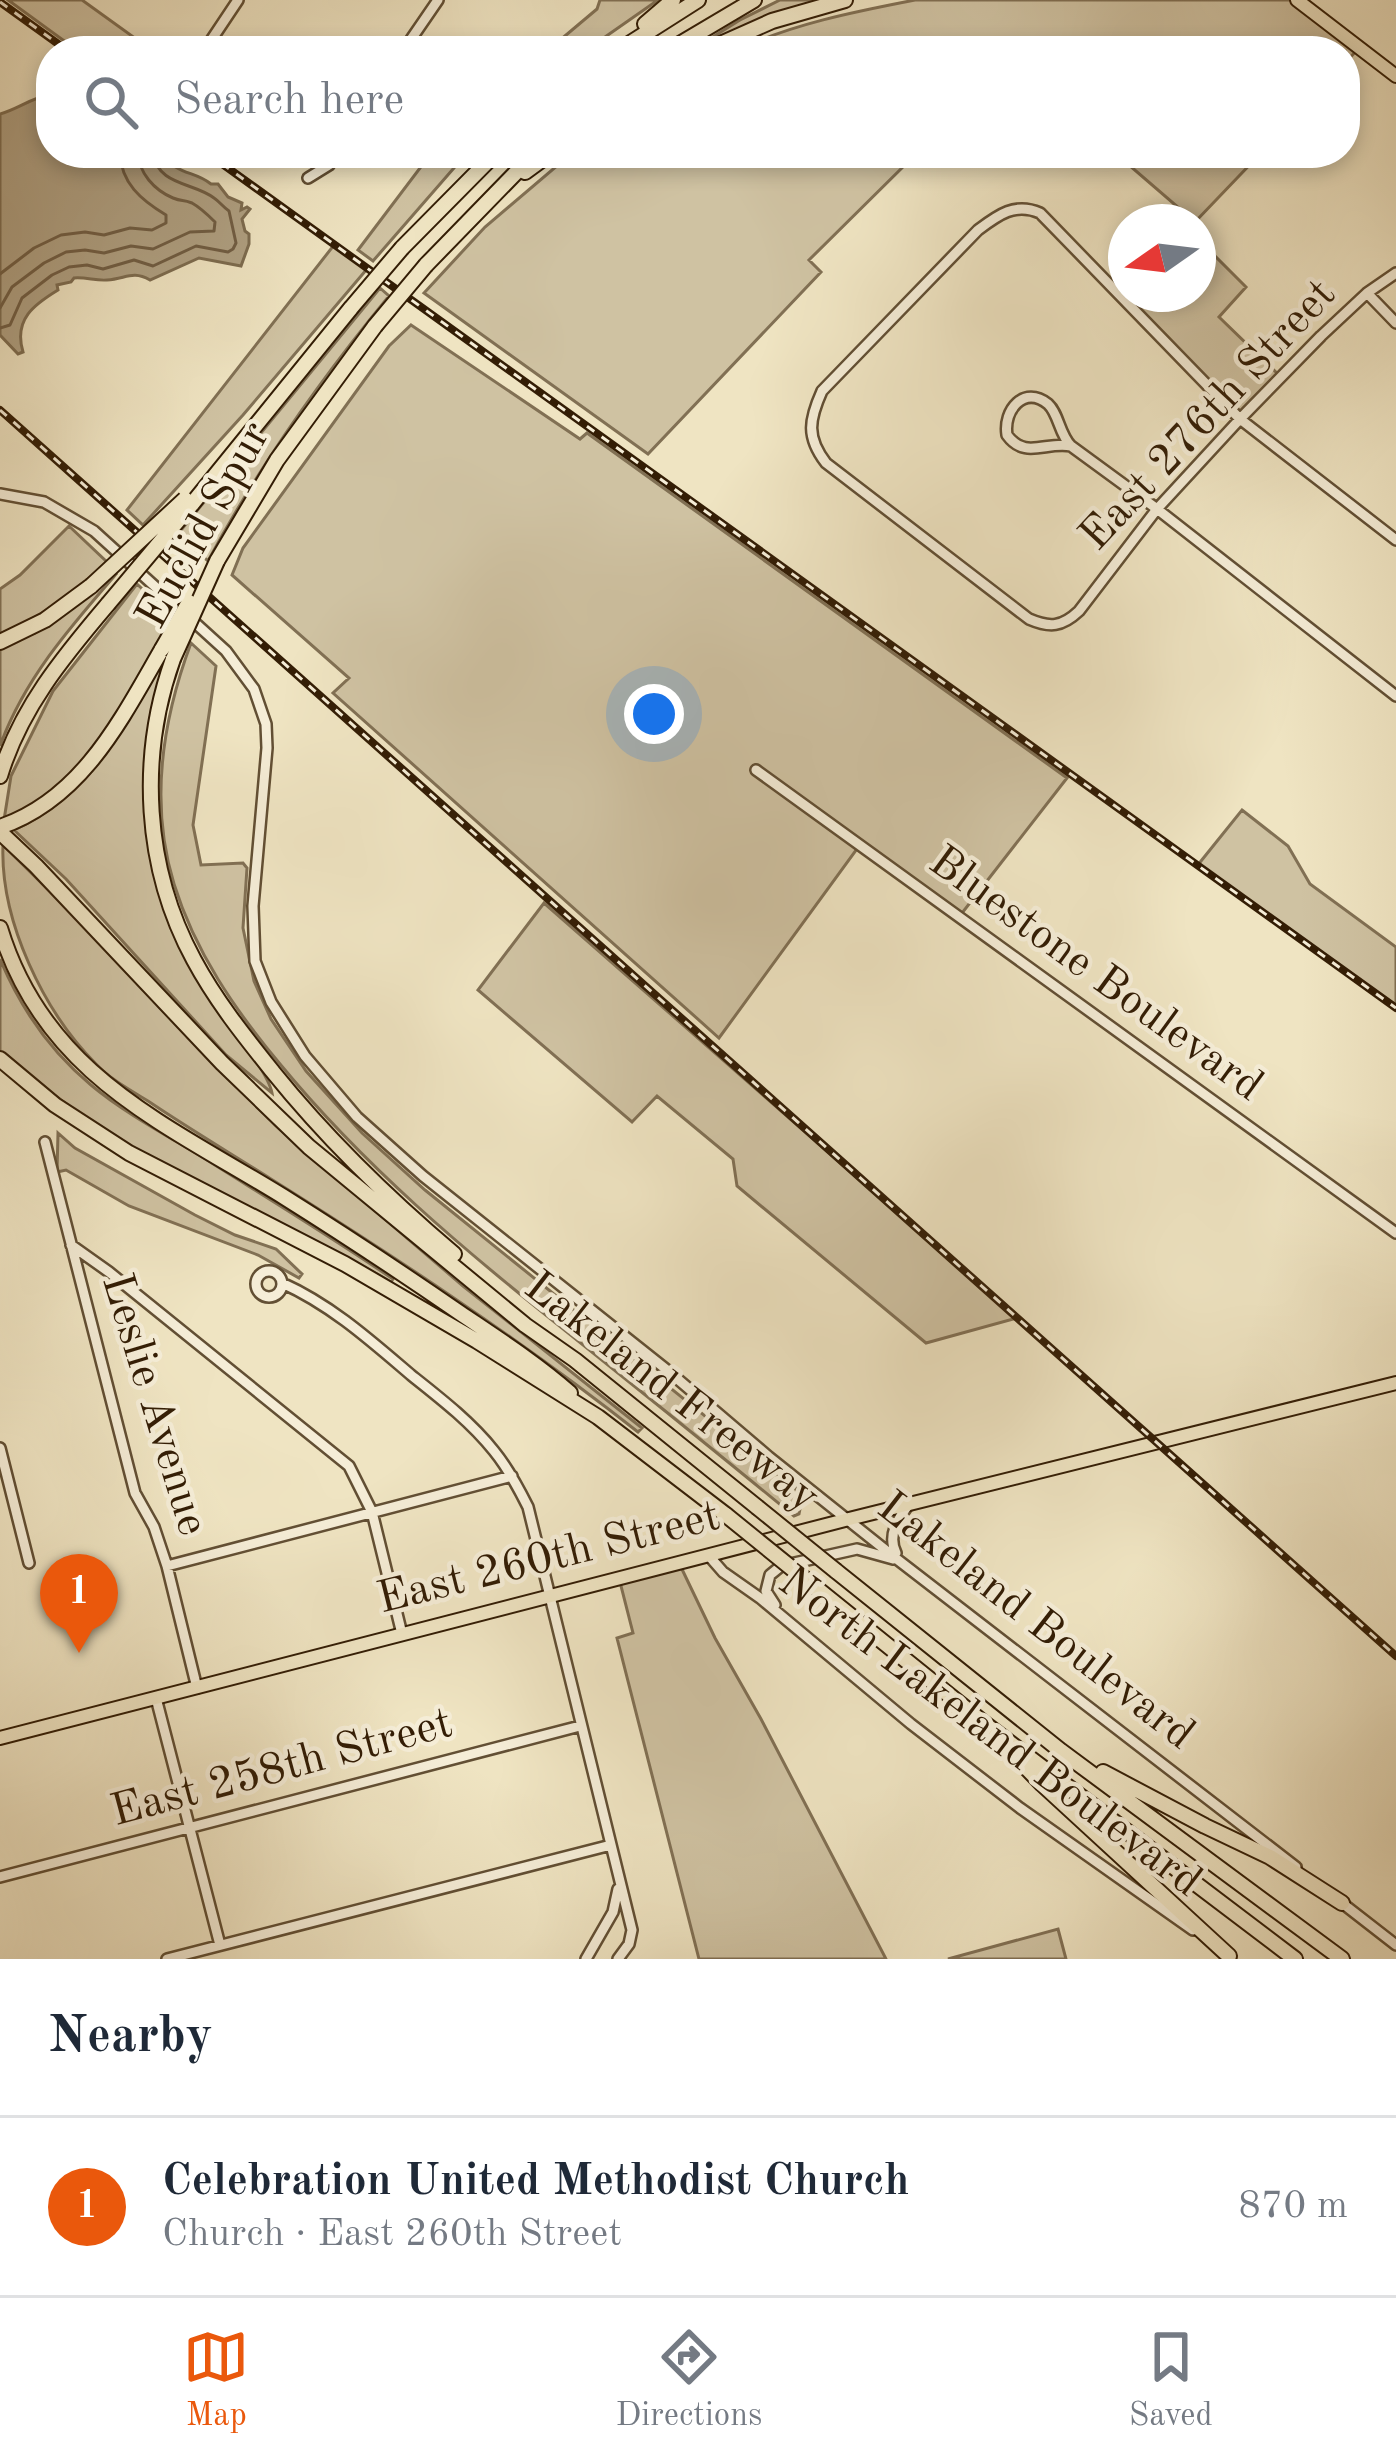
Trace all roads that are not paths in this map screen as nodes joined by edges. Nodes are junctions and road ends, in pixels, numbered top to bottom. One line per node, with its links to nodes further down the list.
1 (238, 0): 8 (street)
2 (438, 0): 9 (street)
3 (673, 0): 10 (highway)
4 (698, 0): 11 (highway)
5 (754, 0): 12 (highway)
6 (845, 0): 13 (highway)
7 (1297, 0): 14 (main road)
8 (214, 36)
9 (414, 36)
10 (633, 36)
11 (641, 36)
12 (693, 36)
13 (739, 36)
14 (1346, 36)
15 (1360, 46): 16 (main road)
16 (1394, 71)
17 (324, 168): 21 (street)
18 (481, 168): 29 (highway, Euclid Spur, bridge)
19 (519, 168): 22 (highway, Euclid Spur)
20 (529, 168): 22 (highway)
21 (308, 178)
22 (491, 195): 33 (highway, Euclid Spur, bridge)
23 (1396, 273): 24 (street, East 276th Street)
24 (1367, 293): 25 (street); 26 (street, East 276th Street)
25 (1396, 323)
26 (1240, 418): 30 (street, East 276th Street); 30 (street, East 276th Street); 31 (street)
27 (1071, 446): 27 (street); 30 (street)
28 (0, 494): 52 (street, Lakeland Boulevard)
29 (188, 502): 32 (highway, bridge); 36 (highway, Euclid Spur, bridge)
30 (1157, 509): 34 (street)
31 (1396, 539)
32 (0, 642)
33 (168, 654): 37 (highway); 44 (highway, Euclid Spur)
34 (1396, 696)
35 (756, 770): 41 (street, Bluestone Boulevard)
36 (0, 775)
37 (0, 829): 44 (highway, Lakeland Freeway)
38 (0, 928): 46 (highway)
39 (0, 1060): 46 (highway, Lakeland Freeway)
40 (45, 1142): 42 (street, Leslie Avenue)
41 (1396, 1233)
42 (71, 1245): 51 (street); 56 (street, Leslie Avenue)
43 (282, 1283): 49 (street)
44 (575, 1360): 65 (highway, Lakeland Freeway, bridge)
45 (1396, 1383): 50 (main road, East 260th Street)
46 (598, 1418): 62 (highway, Lakeland Freeway, bridge)
47 (0, 1448): 48 (street)
48 (2, 1465): 55 (street)
49 (512, 1476): 51 (street); 57 (street)
50 (909, 1504): 52 (main road, East 260th Street); 54 (street)
51 (372, 1512): 56 (street); 59 (street)
52 (849, 1519): 53 (main road, East 260th Street); 54 (street, Lakeland Boulevard)
53 (709, 1556): 57 (main road, East 260th Street); 58 (street, North Lakeland Boulevard)
54 (900, 1562): 58 (street); 70 (street, Lakeland Boulevard)
55 (29, 1563)
56 (167, 1566): 60 (street, Leslie Avenue)
57 (550, 1596): 59 (main road, East 260th Street); 63 (street)
58 (782, 1616): 74 (street, North Lakeland Boulevard)
59 (402, 1634): 60 (main road, East 260th Street)
60 (196, 1688): 61 (main road, East 260th Street)
61 (155, 1698): 64 (main road, East 260th Street); 66 (street)
62 (985, 1724): 74 (highway); 77 (highway, Lakeland Freeway)
63 (580, 1726): 66 (street, East 258th Street); 67 (street)
64 (0, 1738)
65 (1061, 1750): 70 (highway); 78 (highway, Lakeland Freeway)
66 (189, 1827): 68 (street, East 258th Street); 71 (street)
67 (611, 1845): 69 (street); 71 (street)
68 (0, 1877)
69 (619, 1883): 73 (street); 76 (street)
70 (1342, 1903): 72 (street, Lakeland Boulevard)
71 (220, 1945): 75 (street)
72 (1396, 1946)
73 (620, 1957)
74 (1231, 1957)
75 (166, 1959)
76 (586, 1959)
77 (1295, 1959)
78 (1342, 1959)

